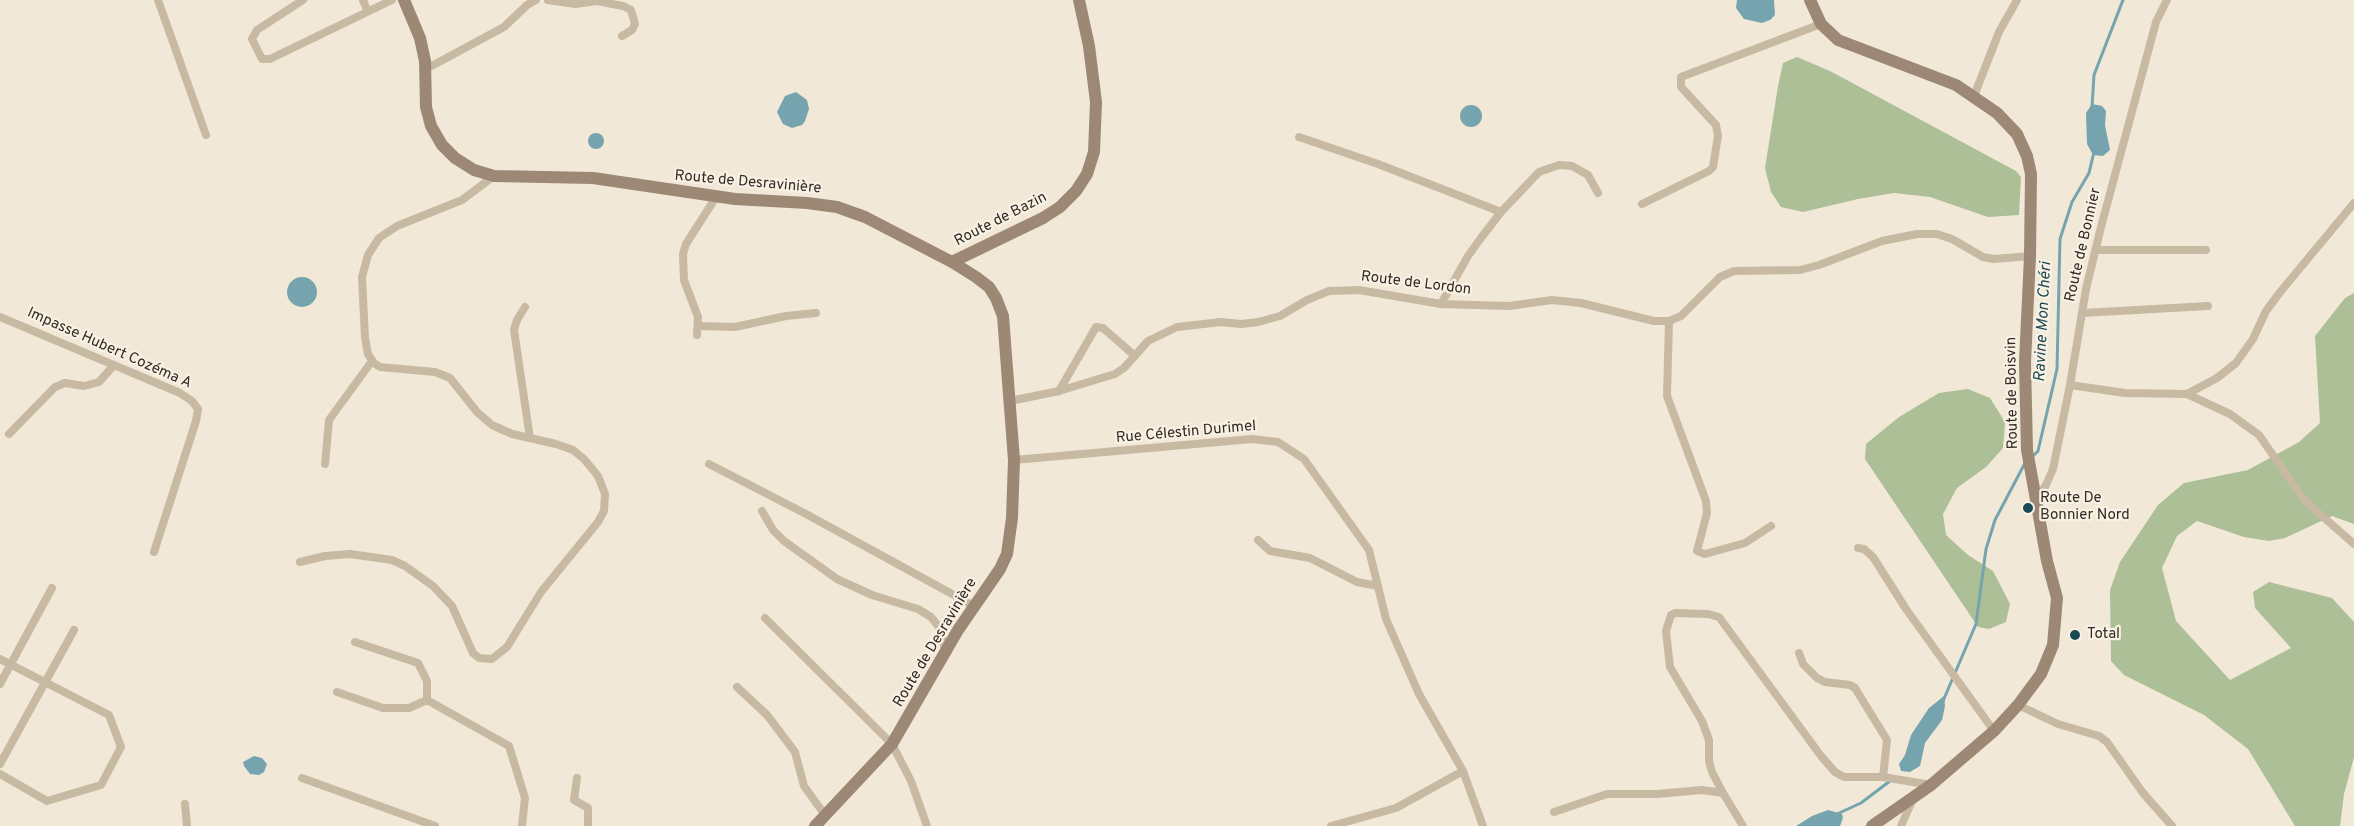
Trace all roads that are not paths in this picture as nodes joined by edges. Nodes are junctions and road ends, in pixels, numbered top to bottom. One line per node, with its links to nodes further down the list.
1 (158, 0): 18 (street)
2 (303, 0): 13 (street)
3 (363, 0): 13 (street)
4 (392, 0): 13 (street)
5 (404, 0): 16 (street, Route de Desravinière)
6 (536, 0): 12 (street)
7 (548, 0): 15 (street)
8 (1079, 0): 28 (street, Route de Bazin)
9 (1810, 0): 14 (street, Route de Boisvin)
10 (2017, 0): 17 (street)
11 (2167, 0): 26 (street, Route de Bonnier)
12 (526, 2): 16 (street)
13 (367, 10)
14 (1821, 24): 17 (street, Route de Boisvin); 24 (street)
15 (622, 36)
16 (426, 69): 20 (street, Route de Desravinière)
17 (1974, 96): 29 (street, Route de Boisvin)
18 (206, 135)
19 (1299, 137): 25 (street)
20 (494, 177): 22 (street, Route de Desravinière); 40 (street)
21 (1598, 193): 25 (street)
22 (716, 197): 30 (street, Route de Desravinière); 35 (street)
23 (2354, 203): 44 (street)
24 (1642, 204)
25 (1501, 212): 32 (street)
26 (2096, 250): 27 (street); 36 (street, Route de Bonnier)
27 (2206, 250)
28 (975, 251): 30 (street, Route de Bazin); 31 (street)
29 (2030, 256): 38 (street); 51 (street, Route de Boisvin)
30 (952, 262): 31 (street, Route de Desravinière)
31 (976, 277): 45 (street, Route de Desravinière)
32 (1441, 304): 38 (street, Route de Lordon); 39 (street, Route de Lordon)
33 (2208, 306): 36 (street)
34 (525, 307): 47 (street)
35 (816, 313)
36 (2082, 313): 42 (street, Route de Bonnier)
37 (0, 317): 41 (street, Impasse Hubert Cozéma A)
38 (1669, 321): 53 (street)
39 (1135, 356): 43 (street, Route de Lordon); 43 (street)
40 (372, 361): 47 (street); 49 (street)
41 (114, 364): 46 (street); 57 (street, Impasse Hubert Cozéma A)
42 (2070, 385): 44 (street); 51 (street, Route de Bonnier)
43 (1059, 390): 45 (street, Route de Lordon)
44 (2187, 394): 55 (street)
45 (1010, 401): 48 (street, Route de Desravinière)
46 (9, 434)
47 (530, 438): 58 (street)
48 (1014, 460): 59 (street, Rue Célestin Durimel); 61 (street, Route de Desravinière)
49 (325, 464)
50 (709, 464): 61 (street)
51 (2037, 499): 74 (street, Route de Boisvin)
52 (762, 511): 65 (street)
53 (1771, 526)
54 (1258, 540): 59 (street)
55 (2354, 544)
56 (1858, 548): 75 (street)
57 (154, 552)
58 (300, 562)
59 (1378, 586): 78 (street, Rue Célestin Durimel)
60 (52, 588): 68 (street)
61 (974, 606): 65 (street, Route de Desravinière)
62 (765, 618): 76 (street)
63 (74, 630): 69 (street)
64 (355, 642): 73 (street)
65 (946, 652): 76 (street, Route de Desravinière)
66 (1799, 653): 80 (street)
67 (0, 659): 68 (street)
68 (10, 664): 69 (street); 70 (street)
69 (45, 683): 77 (street); 79 (street)
70 (0, 684)
71 (737, 687): 88 (street)
72 (337, 692): 73 (street)
73 (427, 700): 91 (street)
74 (2018, 705): 75 (street, Route de Boisvin); 100 (street)
75 (1994, 731): 83 (street, Route de Boisvin)
76 (892, 744): 88 (street, Route de Desravinière); 94 (street)
77 (0, 764)
78 (1463, 771): 95 (street); 96 (street, Rue Célestin Durimel)
79 (0, 774)
80 (1882, 777): 83 (street); 84 (street)
81 (303, 778): 90 (street)
82 (577, 778): 92 (street)
83 (1931, 785): 85 (street, Route de Boisvin)
84 (1723, 793): 87 (street); 97 (street)
85 (1913, 799): 98 (street, Route de Boisvin); 99 (street)
86 (185, 804): 89 (street)
87 (1554, 812)
88 (825, 815): 93 (street, Route de Desravinière)
89 (187, 826)
90 (435, 826)
91 (522, 826)
92 (588, 826)
93 (815, 826)
94 (927, 826)
95 (1331, 826)
96 (1483, 826)
97 (1743, 826)
98 (1872, 826)
99 (1901, 826)
100 (2172, 826)

